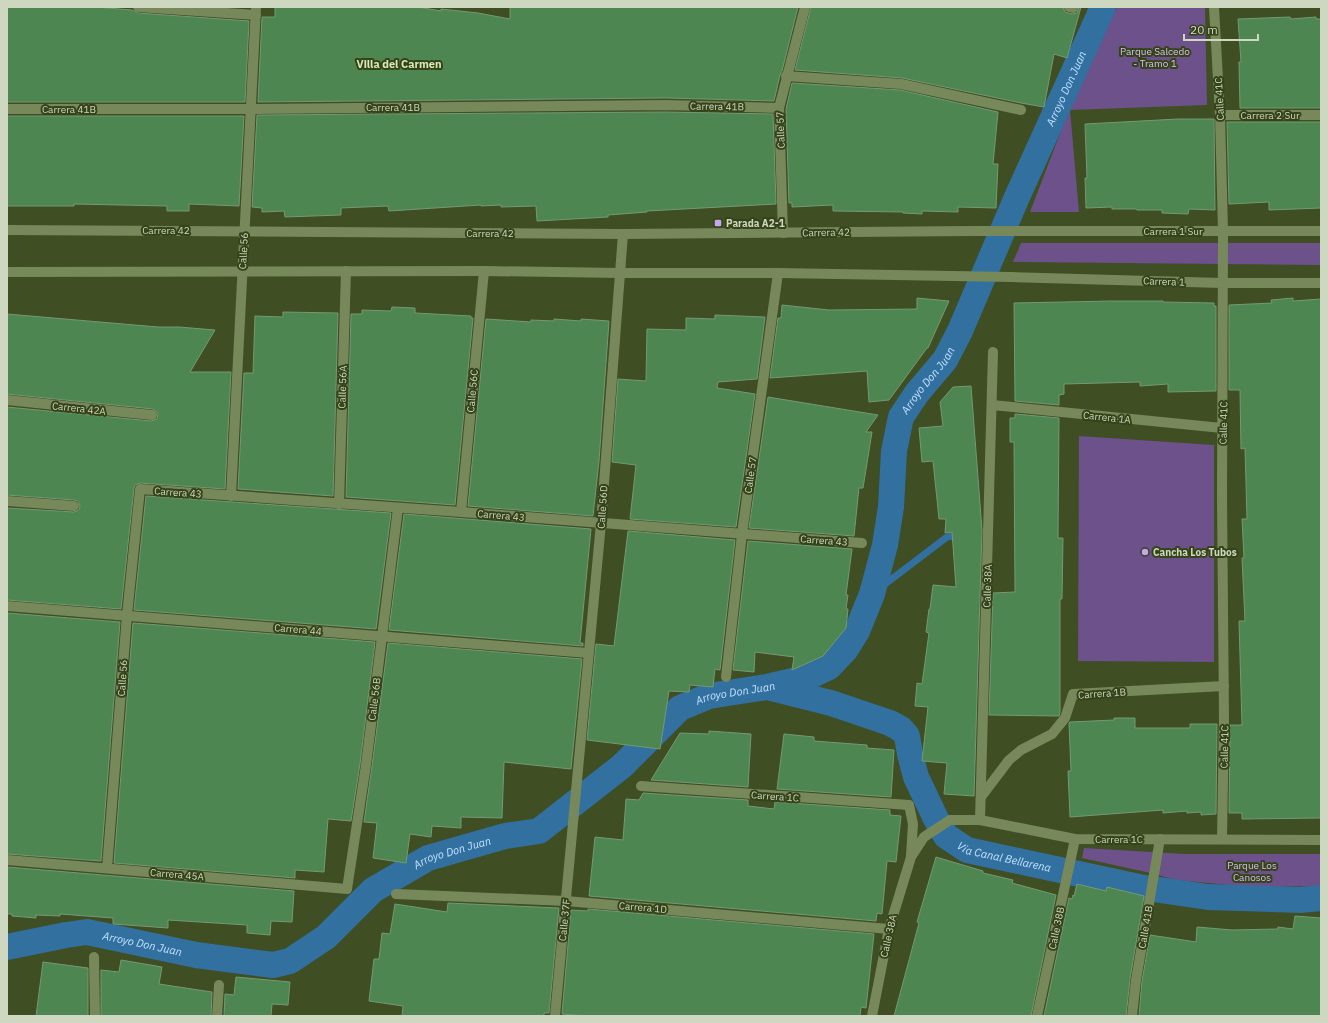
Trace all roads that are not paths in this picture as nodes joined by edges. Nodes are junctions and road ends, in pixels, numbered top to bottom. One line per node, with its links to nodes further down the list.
1 (138, 7): 4 (street)
2 (805, 7): 5 (street, Calle 57)
3 (1214, 7): 10 (street, Calle 41C)
4 (256, 11): 8 (street, Calle 56)
5 (786, 76): 6 (street, Calle 57); 9 (street)
6 (779, 108): 8 (street, Carrera 41B); 17 (street, Calle 57)
7 (7, 109): 8 (street, Carrera 41B)
8 (251, 109): 13 (street, Calle 56)
9 (1021, 110)
10 (1220, 115): 11 (street, Carrera 2 Sur); 15 (street, Calle 41C)
11 (1321, 115)
12 (7, 230): 13 (street, Carrera 42)
13 (244, 231): 18 (street, Carrera 42); 19 (street, Calle 56)
14 (973, 231): 15 (street, Carrera 1 Sur); 17 (street, Carrera 42)
15 (1223, 231): 16 (street, Carrera 1 Sur); 25 (street, Calle 41C)
16 (1321, 231)
17 (784, 233): 18 (street, Carrera 42)
18 (623, 234): 23 (street, Calle 56D)
19 (242, 271): 20 (street); 22 (street); 33 (street, Calle 56)
20 (346, 271): 21 (street); 35 (street, Calle 56A)
21 (484, 271): 23 (street); 38 (street, Calle 56C)
22 (7, 272)
23 (620, 273): 24 (street); 39 (street, Calle 56D)
24 (778, 273): 25 (street, Carrera 1); 40 (street, Calle 57)
25 (1222, 283): 26 (street, Carrera 1); 31 (street, Calle 41C)
26 (1321, 283)
27 (993, 352): 29 (street, Calle 38A)
28 (7, 400): 30 (street, Carrera 42A)
29 (992, 405): 31 (street, Carrera 1A); 50 (street, Calle 38A)
30 (152, 415)
31 (1222, 428): 47 (street, Calle 41C)
32 (140, 490): 33 (street, Carrera 43); 43 (street, Calle 56)
33 (231, 496): 35 (street, Carrera 43)
34 (7, 501): 36 (street)
35 (339, 504): 37 (street, Carrera 43)
36 (74, 506)
37 (398, 508): 38 (street, Carrera 43); 44 (street, Calle 56B)
38 (461, 512): 39 (street, Carrera 43)
39 (601, 523): 40 (street, Carrera 43); 45 (street, Calle 56D)
40 (742, 534): 41 (street, Carrera 43); 46 (street, Calle 57)
41 (862, 543)
42 (7, 606): 43 (street, Carrera 44)
43 (127, 615): 44 (street, Carrera 44); 60 (street, Calle 56)
44 (382, 636): 45 (street, Carrera 44); 61 (street, Calle 56B)
45 (588, 653): 48 (street, Calle 56D)
46 (726, 677)
47 (1224, 686): 50 (street, Carrera 1B); 56 (street, Calle 41C)
48 (577, 779): 63 (street, Calle 37F)
49 (641, 786): 51 (street, Carrera 1C)
50 (981, 797): 52 (street, Calle 38A)
51 (909, 805): 58 (street, Calle 38A)
52 (980, 820): 53 (street, Carrera 1C); 54 (street, Carrera 1C)
53 (924, 837): 58 (street, Calle 38A)
54 (1075, 839): 55 (street, Carrera 1C); 71 (street, Calle 38B)
55 (1160, 839): 56 (street, Carrera 1C); 72 (street, Calle 41B)
56 (1222, 839): 57 (street, Carrera 1C)
57 (1321, 840)
58 (911, 857): 64 (street, Calle 38A)
59 (7, 860): 60 (street, Carrera 45A)
60 (107, 868): 61 (street, Carrera 45A)
61 (347, 889)
62 (396, 894): 63 (street, Carrera 1D)
63 (566, 900): 64 (street, Carrera 1D); 69 (street, Calle 37F)
64 (889, 929): 70 (street, Calle 38A)
65 (94, 958): 67 (street)
66 (219, 985): 68 (street)
67 (95, 1016)
68 (217, 1016)
69 (555, 1016)
70 (872, 1016)
71 (1037, 1016)
72 (1132, 1016)

